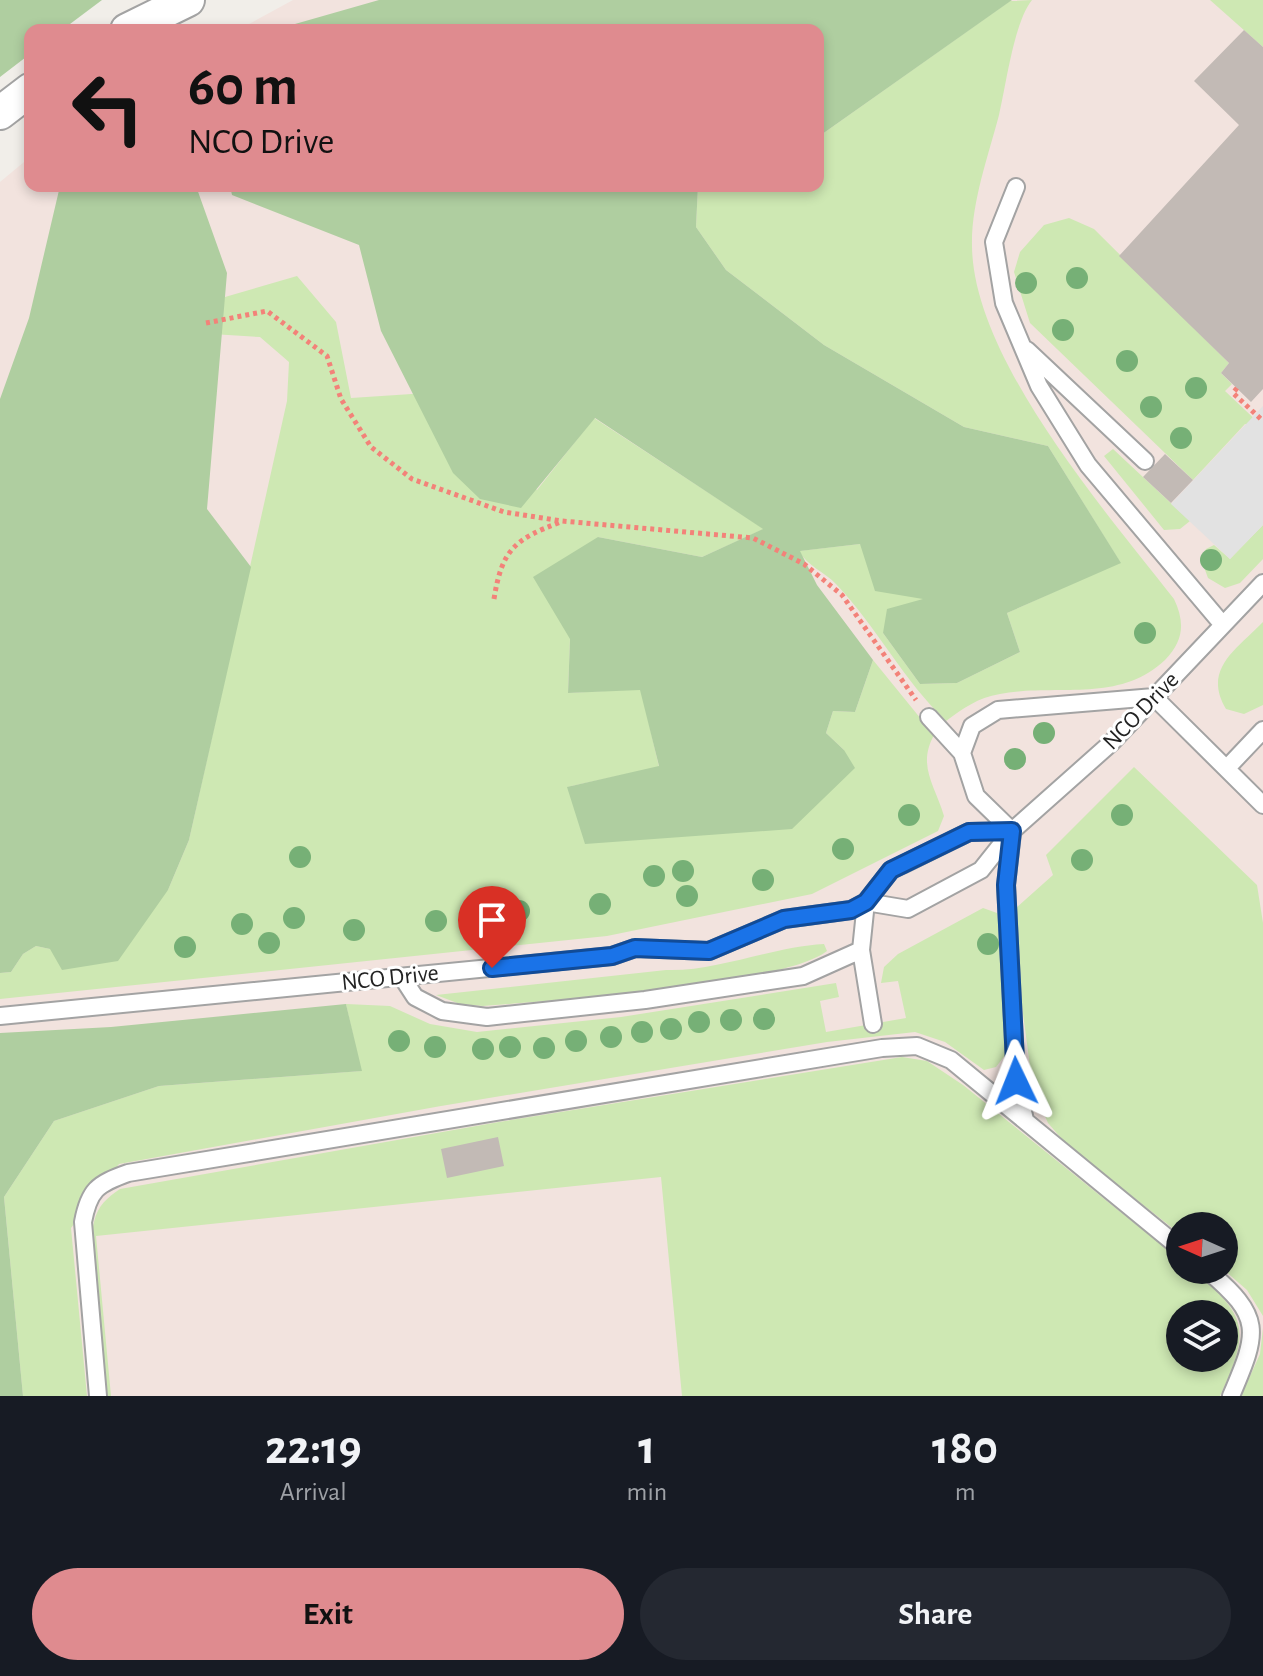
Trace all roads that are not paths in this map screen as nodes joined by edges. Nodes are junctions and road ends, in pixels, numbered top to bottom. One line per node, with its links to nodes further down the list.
1 (188, 0): 2 (street)
2 (139, 24)
3 (24, 95): 4 (street)
4 (0, 113)
5 (1016, 187): 6 (lane)
6 (1022, 346): 7 (lane); 9 (lane)
7 (1145, 461)
8 (1263, 583): 9 (lane, NCO Drive)
9 (1223, 625): 10 (lane, NCO Drive)
10 (1154, 697): 13 (lane); 14 (lane); 16 (lane, NCO Drive)
11 (929, 717): 13 (lane)
12 (1263, 730): 14 (lane)
13 (962, 753): 16 (lane)
14 (1227, 768): 15 (lane)
15 (1263, 805)
16 (1012, 831): 17 (lane); 17 (lane, NCO Drive); 22 (lane)
17 (866, 902): 18 (lane); 19 (lane, NCO Drive)
18 (861, 950): 19 (lane); 21 (lane)
19 (402, 977): 20 (lane, NCO Drive)
20 (0, 1016)
21 (873, 1024)
22 (1025, 1120): 23 (lane); 25 (lane)
23 (1166, 1236)
24 (1224, 1284): 26 (lane)
25 (98, 1396)
26 (1231, 1396)

